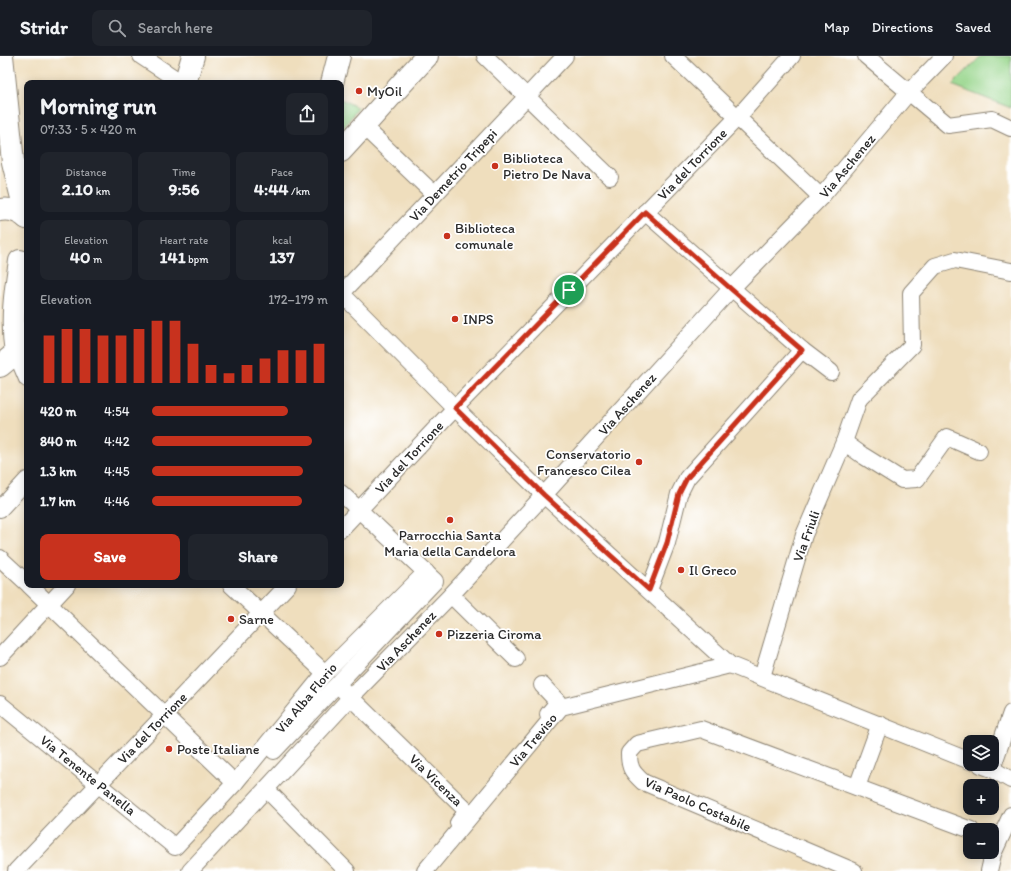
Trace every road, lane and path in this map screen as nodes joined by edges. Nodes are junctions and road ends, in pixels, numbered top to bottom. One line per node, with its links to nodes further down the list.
1 (2, 56): 22 (main road)
2 (141, 56): 12 (street)
3 (193, 56): 13 (main road)
4 (339, 56): 14 (main road)
5 (427, 56): 18 (main road)
6 (485, 56): 16 (street)
7 (565, 56): 16 (street, Via Demetrio Tripepi)
8 (673, 56): 17 (street)
9 (792, 56): 17 (street, Via del Torrione)
10 (866, 56): 15 (street)
11 (944, 56): 15 (street, Via Aschenez)
12 (179, 80)
13 (185, 80)
14 (333, 80)
15 (910, 92): 19 (street); 24 (street, Via Aschenez)
16 (527, 96): 21 (street); 23 (street, Via Demetrio Tripepi)
17 (737, 118): 24 (street); 26 (street, Via del Torrione)
18 (364, 127): 20 (main road); 23 (street)
19 (1011, 128)
20 (344, 148)
21 (610, 176)
22 (24, 192)
23 (434, 194): 31 (street, Via Demetrio Tripepi)
24 (821, 197): 30 (street, Via Aschenez)
25 (0, 210): 27 (main road)
26 (645, 212): 30 (street); 39 (street, Via del Torrione)
27 (24, 216)
28 (16, 260): 34 (main road)
29 (1011, 271): 40 (street, Via Friuli)
30 (731, 289): 35 (street); 43 (street, Via Aschenez)
31 (344, 291)
32 (0, 297): 34 (main road)
33 (344, 297): 39 (street)
34 (14, 316): 36 (main road)
35 (802, 350): 37 (street); 55 (street)
36 (14, 354): 38 (street)
37 (831, 372)
38 (24, 373)
39 (455, 408): 43 (street); 46 (street, Via del Torrione)
40 (844, 442): 41 (street); 63 (street, Via Friuli)
41 (980, 451)
42 (24, 483): 45 (street)
43 (544, 495): 55 (street); 56 (street, Via Aschenez)
44 (344, 496): 46 (street)
45 (0, 509)
46 (359, 510): 47 (street, Via del Torrione); 49 (street)
47 (344, 526)
48 (0, 558): 50 (street)
49 (431, 576): 62 (street, Via Alba Florio); 64 (street)
50 (24, 580)
51 (32, 588): 57 (street)
52 (64, 588): 57 (street)
53 (234, 588): 58 (street)
54 (285, 588): 58 (street, Via del Torrione)
55 (649, 590): 61 (street)
56 (451, 595): 60 (street); 66 (street, Via Aschenez)
57 (49, 604): 59 (street); 69 (street)
58 (261, 613): 62 (street); 69 (street, Via del Torrione)
59 (0, 657)
60 (516, 659)
61 (730, 665): 63 (street); 88 (street, Via Treviso)
62 (325, 673): 75 (street, Via Alba Florio)
63 (762, 677): 70 (street)
64 (337, 684): 66 (street, Via Vicenza); 75 (street)
65 (542, 685): 79 (street)
66 (351, 697): 78 (street, Via Aschenez); 79 (street, Via Vicenza)
67 (0, 704): 76 (street, Via Tenente Panella)
68 (1011, 713): 71 (street)
69 (165, 715): 75 (street); 76 (street, Via del Torrione)
70 (880, 724): 72 (street); 77 (street)
71 (999, 738)
72 (963, 758)
73 (993, 771): 74 (street)
74 (1011, 780)
75 (235, 783): 83 (street, Via Alba Florio)
76 (99, 784): 83 (street, Via Tenente Panella); 85 (street, Via del Torrione)
77 (857, 787): 81 (street, Via Paolo Costabile); 89 (street, Via Paolo Costabile)
78 (267, 790): 86 (street, Via Aschenez); 87 (street)
79 (467, 811): 88 (street, Via Vicenza)
80 (1011, 815): 82 (street)
81 (963, 827)
82 (999, 833)
83 (175, 847)
84 (992, 859): 90 (street)
85 (16, 871)
86 (190, 871)
87 (347, 871)
88 (424, 871)
89 (854, 871)
90 (989, 871)

